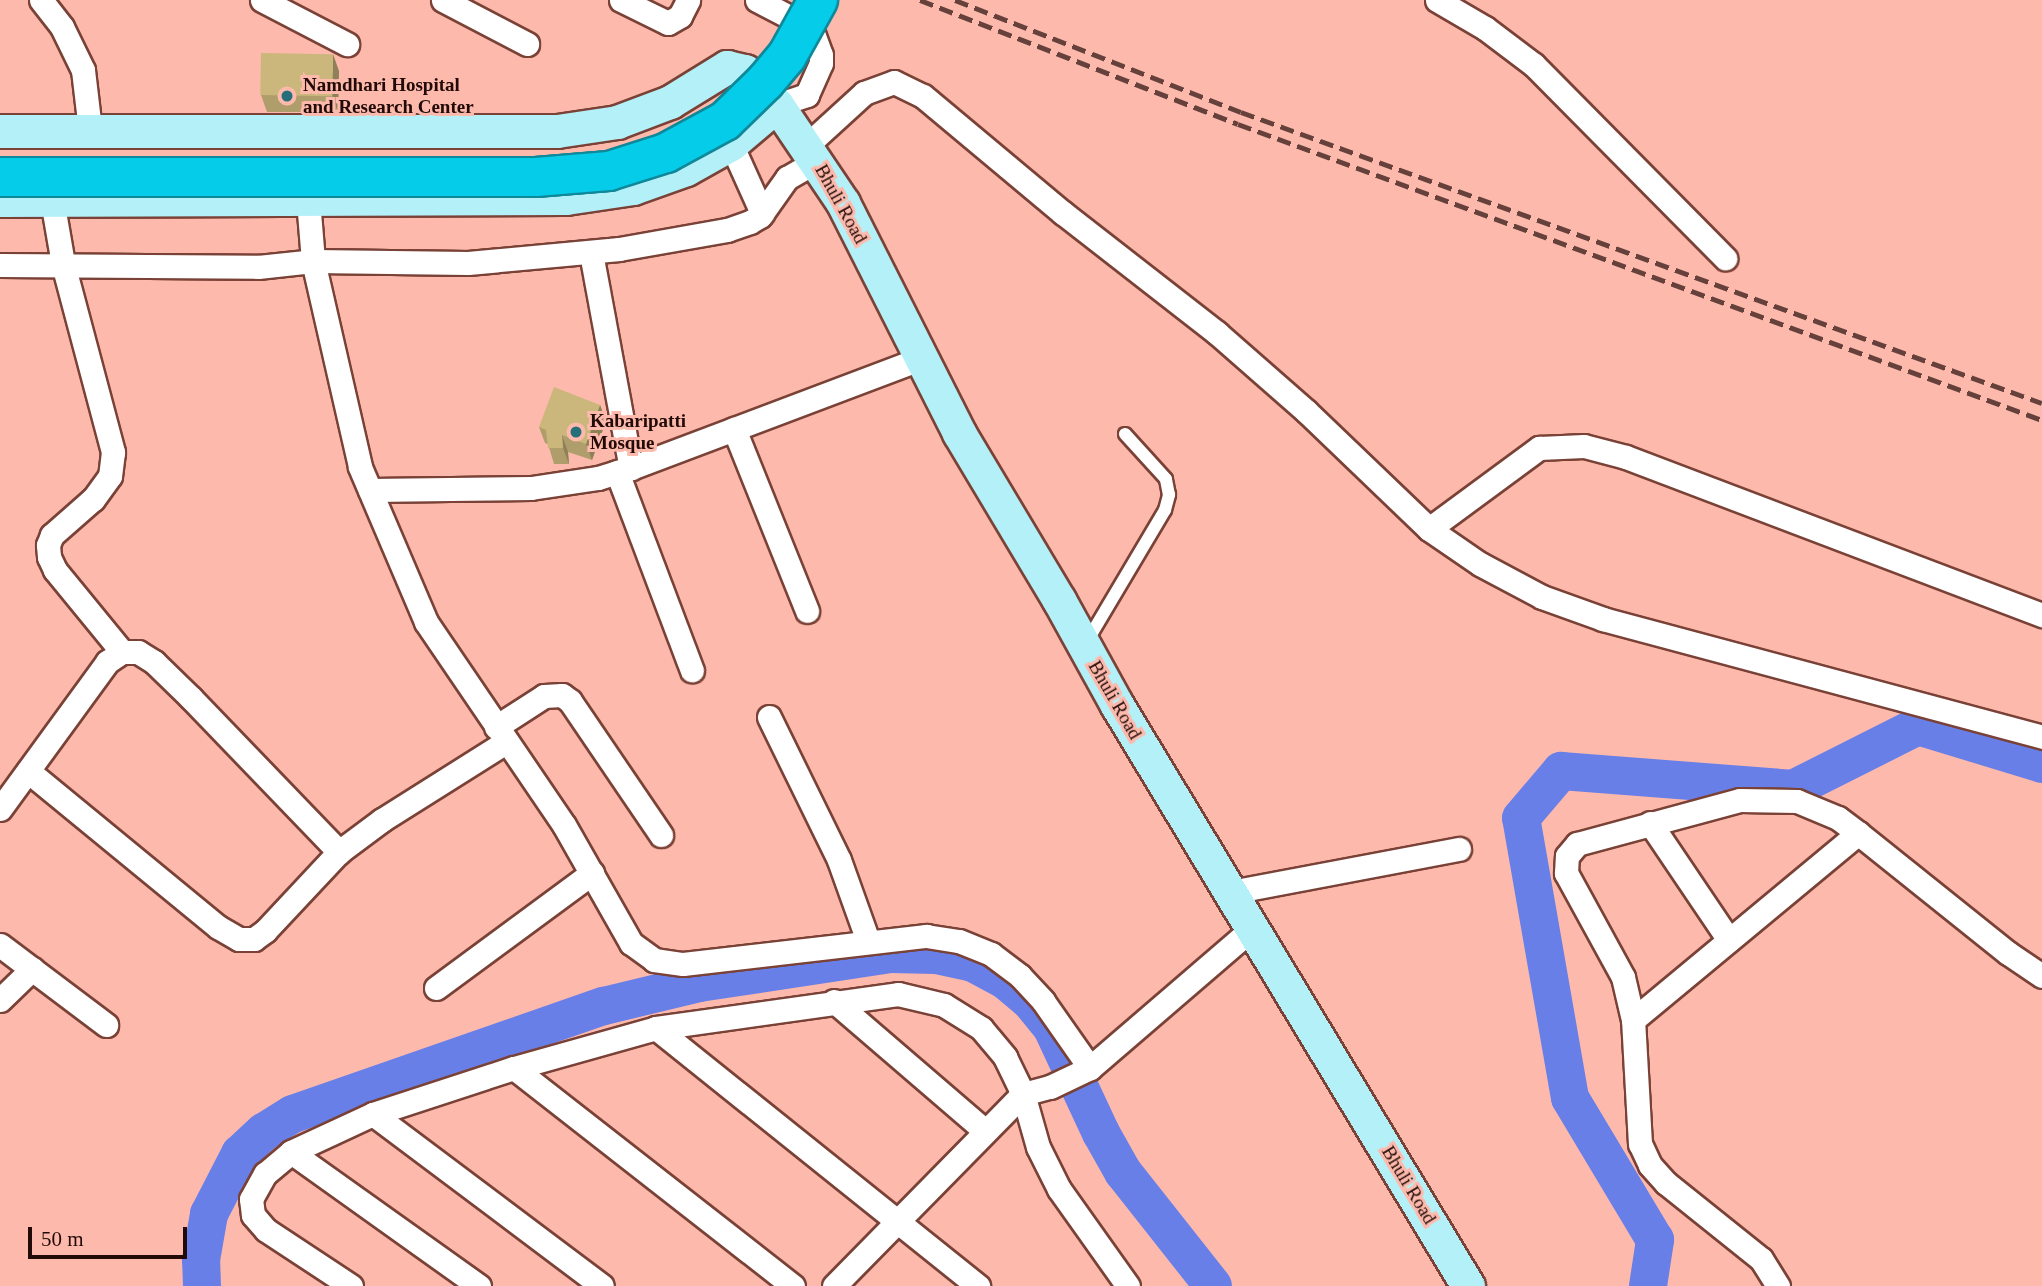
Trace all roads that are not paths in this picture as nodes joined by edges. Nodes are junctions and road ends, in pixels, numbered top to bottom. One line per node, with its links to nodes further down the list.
1 (41, 0): 13 (street)
2 (262, 0): 10 (street)
3 (443, 0): 11 (street)
4 (621, 0): 5 (street)
5 (688, 0)
6 (757, 0): 12 (street)
7 (792, 0): 17 (highway)
8 (818, 0): 18 (highway, bridge)
9 (1437, 0): 24 (street)
10 (347, 44)
11 (527, 44)
12 (777, 105): 13 (main road, Bhuli Road); 15 (main road); 16 (main road, Bhuli Road)
13 (90, 130): 14 (main road, Bhuli Road)
14 (0, 131)
15 (731, 144): 21 (main road); 22 (street)
16 (811, 153): 22 (street); 28 (main road, Bhuli Road); 33 (street)
17 (0, 157)
18 (0, 177)
19 (0, 200): 20 (main road)
20 (52, 200): 21 (main road); 26 (street)
21 (308, 200): 25 (street)
22 (762, 213): 23 (street)
23 (591, 253): 25 (street); 31 (street)
24 (1725, 258)
25 (313, 261): 26 (street); 32 (street)
26 (63, 264): 27 (street); 37 (street)
27 (0, 265)
28 (920, 359): 29 (street); 36 (main road, Bhuli Road)
29 (734, 429): 31 (street); 34 (street)
30 (1125, 434): 36 (lane)
31 (624, 470): 32 (street); 38 (street)
32 (370, 490): 40 (street)
33 (1429, 529): 35 (street); 41 (street)
34 (807, 611)
35 (2042, 615)
36 (1084, 646): 50 (main road, Bhuli Road)
37 (122, 652): 42 (street); 48 (street)
38 (692, 670)
39 (769, 717): 53 (street)
40 (501, 735): 46 (street); 48 (street); 49 (street)
41 (2042, 737)
42 (28, 771): 43 (street); 48 (street)
43 (0, 809)
44 (1650, 823): 45 (street); 52 (street); 60 (street)
45 (1858, 833): 52 (street); 56 (street)
46 (661, 835)
47 (1460, 849): 50 (street)
48 (339, 852)
49 (592, 873): 53 (street); 57 (street)
50 (1231, 892): 51 (main road, Bhuli Road)
51 (1253, 928): 64 (street); 77 (main road, Bhuli Road)
52 (1729, 940): 60 (street)
53 (868, 941): 64 (street)
54 (0, 945): 55 (street)
55 (32, 969): 58 (street); 61 (street)
56 (2042, 976)
57 (436, 988)
58 (0, 1000)
59 (834, 1002): 62 (street); 65 (street); 67 (street)
60 (1633, 1020): 78 (street)
61 (106, 1025)
62 (656, 1028): 63 (street); 69 (street)
63 (514, 1068): 66 (street); 73 (street)
64 (1086, 1070): 65 (street)
65 (1023, 1094): 67 (street); 76 (street)
66 (373, 1114): 68 (street); 72 (street)
67 (985, 1131): 69 (street)
68 (291, 1152): 70 (street); 71 (street)
69 (897, 1221): 74 (street); 75 (street)
70 (351, 1286)
71 (479, 1286)
72 (602, 1286)
73 (793, 1286)
74 (834, 1286)
75 (978, 1286)
76 (1128, 1286)
77 (1468, 1286)
78 (1777, 1286)

